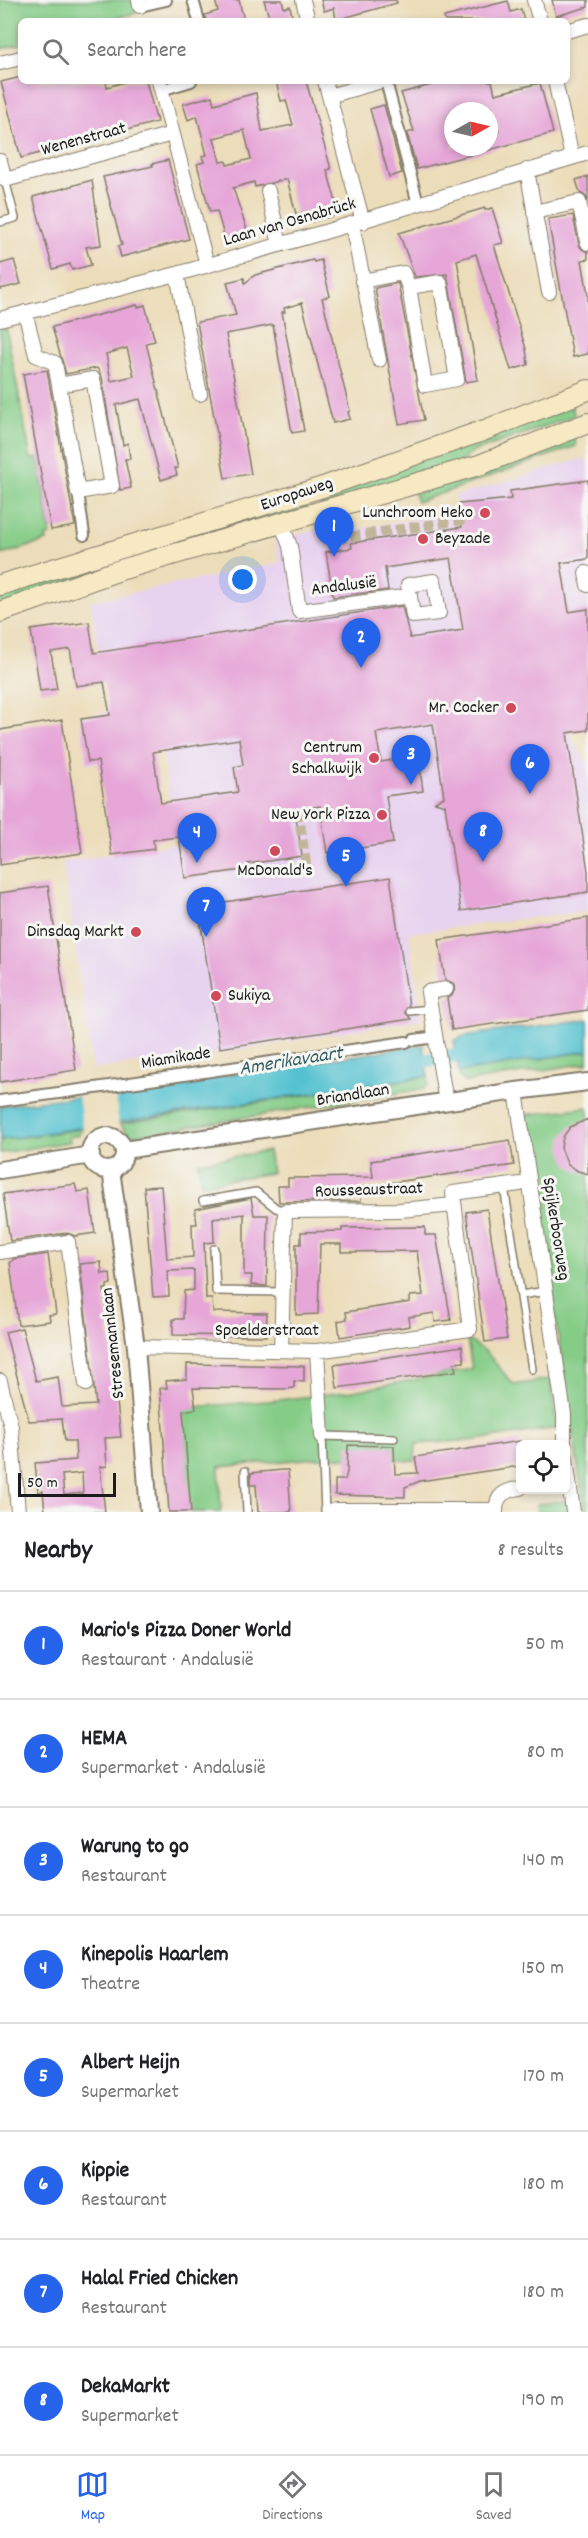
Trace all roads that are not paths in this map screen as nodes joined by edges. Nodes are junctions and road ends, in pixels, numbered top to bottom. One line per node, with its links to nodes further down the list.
1 (166, 0): 5 (street)
2 (193, 0): 6 (street)
3 (303, 0): 7 (street)
4 (534, 0): 8 (street)
5 (140, 3)
6 (198, 18)
7 (307, 18)
8 (539, 18)
9 (588, 25): 10 (street)
10 (570, 30)
11 (18, 59): 12 (street)
12 (0, 63)
13 (326, 84): 18 (street)
14 (371, 84): 18 (street)
15 (387, 84): 26 (street)
16 (556, 84): 21 (street)
17 (160, 85): 19 (street)
18 (329, 96): 29 (street)
19 (172, 134): 24 (street, Wenenstraat); 32 (street)
20 (588, 153): 21 (street, Laan van Osnabrück)
21 (573, 157): 23 (street, Laan van Osnabrück)
22 (0, 161): 24 (street)
23 (527, 171): 26 (street, Laan van Osnabrück); 27 (street)
24 (5, 180): 28 (lane)
25 (268, 191): 31 (street)
26 (418, 204): 29 (street, Laan van Osnabrück)
27 (534, 212): 30 (street); 36 (street)
28 (0, 222)
29 (357, 223): 31 (street, Laan van Osnabrück); 34 (street)
30 (587, 237)
31 (280, 244): 32 (street, Laan van Osnabrück)
32 (207, 265): 33 (street, Laan van Osnabrück)
33 (177, 274): 37 (street, Laan van Osnabrück); 42 (street)
34 (362, 281): 35 (street); 39 (street)
35 (409, 287): 35 (street)
36 (549, 292)
37 (25, 312): 38 (street, Laan van Osnabrück); 40 (street)
38 (0, 319)
39 (380, 360)
40 (59, 385): 44 (street); 44 (street)
41 (588, 390): 47 (main road, Europaweg)
42 (200, 394)
43 (588, 423): 45 (main road, Europaweg)
44 (78, 492): 46 (street)
45 (282, 525): 48 (street, Andalusië); 49 (main road, Europaweg)
46 (84, 535)
47 (0, 585)
48 (410, 596)
49 (0, 612)
50 (446, 989): 51 (street)
51 (431, 1009): 52 (lane); 53 (street)
52 (410, 1011)
53 (436, 1039): 56 (street, Miamikade); 57 (street)
54 (588, 1082): 55 (street, Briandlaan)
55 (516, 1090): 57 (street, Briandlaan); 69 (street, Spijkerboorweg)
56 (0, 1101)
57 (446, 1102): 58 (street, Briandlaan)
58 (124, 1150): 59 (street); 61 (street)
59 (91, 1155): 60 (street); 61 (street)
60 (0, 1170)
61 (111, 1170): 72 (street, Stresemannlaan)
62 (520, 1184): 65 (street)
63 (505, 1193): 71 (lane)
64 (203, 1201): 66 (lane)
65 (454, 1205): 66 (street, Rousseaustraat); 74 (street, Spoelderstraat)
66 (285, 1211): 70 (street)
67 (214, 1249): 70 (lane)
68 (0, 1252): 77 (street)
69 (546, 1291): 71 (lane); 81 (street, Spijkerboorweg)
70 (283, 1292): 73 (street)
71 (521, 1295): 75 (lane)
72 (136, 1347): 73 (street, Spoelderstraat); 87 (street, Stresemannlaan)
73 (281, 1350): 74 (street, Spoelderstraat)
74 (317, 1350): 79 (street)
75 (532, 1369)
76 (0, 1382): 78 (street)
77 (86, 1384)
78 (6, 1426): 86 (street)
79 (322, 1436): 80 (lane); 89 (lane)
80 (394, 1438)
81 (564, 1440)
82 (245, 1471): 88 (lane)
83 (516, 1489): 85 (street)
84 (570, 1489): 90 (street)
85 (495, 1511): 89 (street)
86 (18, 1512)
87 (150, 1512)
88 (247, 1512)
89 (328, 1512)
90 (573, 1512)

